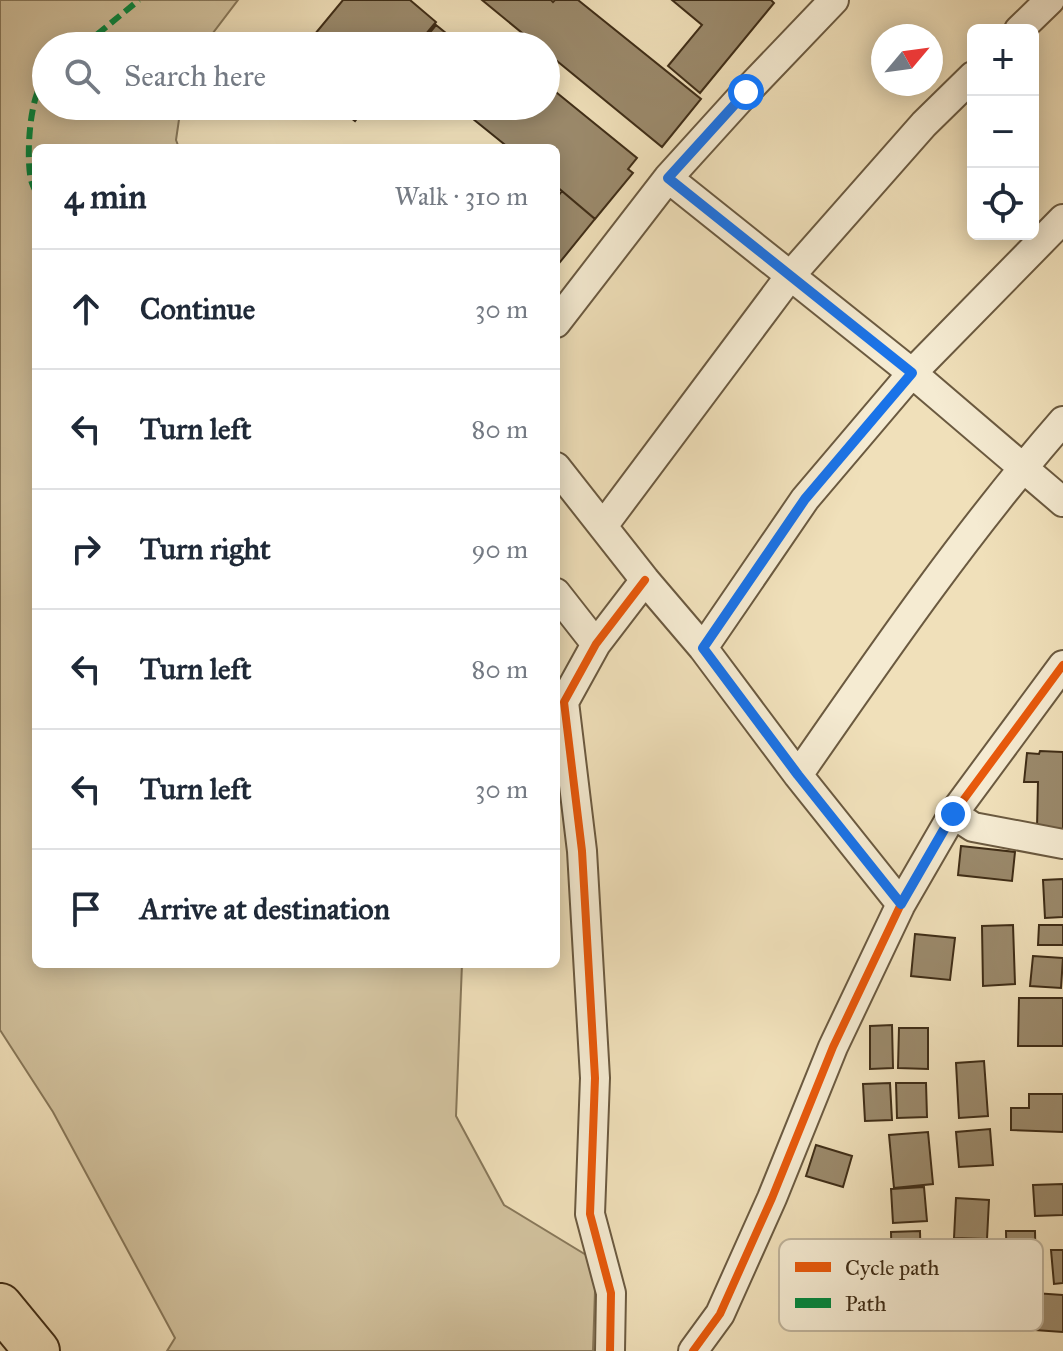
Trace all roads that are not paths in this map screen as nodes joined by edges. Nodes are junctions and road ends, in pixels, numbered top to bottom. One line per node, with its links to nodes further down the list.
1 (834, 0): 5 (street)
2 (1050, 0): 3 (street)
3 (1025, 24)
4 (967, 82): 7 (street)
5 (668, 178): 7 (street); 8 (street)
6 (1063, 219): 9 (street)
7 (790, 276): 9 (street); 14 (street)
8 (560, 318)
9 (912, 373): 11 (street); 18 (street)
10 (1063, 421): 11 (street)
11 (1022, 467): 13 (street); 20 (street)
12 (560, 472): 14 (street)
13 (1063, 502)
14 (603, 526): 15 (street)
15 (645, 580): 17 (street); 18 (street)
16 (560, 598): 17 (street)
17 (596, 644): 26 (street)
18 (703, 648): 20 (street)
19 (1063, 665): 21 (street)
20 (798, 775): 23 (street)
21 (953, 814): 22 (street); 23 (street)
22 (1063, 844)
23 (901, 904): 27 (street)
24 (0, 1306): 25 (main road)
25 (37, 1351)
26 (610, 1351)
27 (693, 1351)

